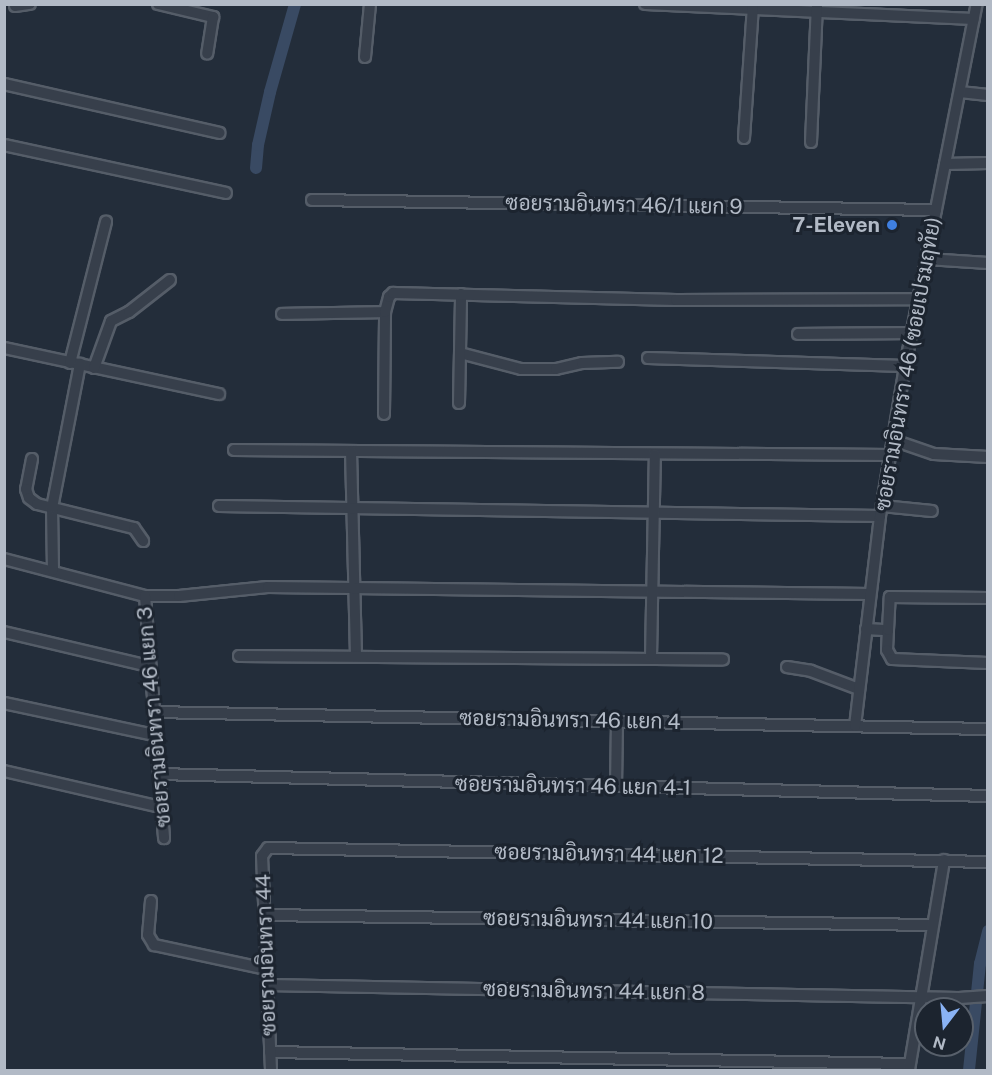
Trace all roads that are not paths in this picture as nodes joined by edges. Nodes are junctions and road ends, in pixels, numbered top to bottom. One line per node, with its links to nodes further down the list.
1 (30, 4): 6 (street)
2 (158, 4): 12 (street)
3 (370, 4): 13 (street)
4 (645, 4): 7 (street)
5 (977, 4): 11 (street, ซอยรามอินทรา 46 (ซอยเปรมฤทัย))
6 (15, 6)
7 (700, 6): 8 (street)
8 (753, 8): 9 (street); 18 (street)
9 (816, 9): 10 (street); 19 (street)
10 (881, 10): 11 (street)
11 (974, 19): 15 (street, ซอยรามอินทรา 46 (ซอยเปรมฤทัย))
12 (207, 54)
13 (365, 57)
14 (4, 84): 17 (street)
15 (960, 92): 16 (street); 22 (street, ซอยรามอินทรา 46 (ซอยเปรมฤทัย))
16 (987, 95)
17 (220, 134)
18 (744, 138)
19 (811, 142)
20 (4, 145): 23 (street)
21 (987, 163): 22 (street)
22 (945, 164): 25 (street, ซอยรามอินทรา 46 (ซอยเปรมฤทัย))
23 (226, 193)
24 (312, 200): 25 (street, ซอยรามอินทรา 46/1 แยก 9)
25 (936, 210): 27 (street, ซอยรามอินทรา 46 (ซอยเปรมฤทัย))
26 (106, 222): 40 (street)
27 (927, 259): 28 (street); 31 (street, ซอยรามอินทรา 46 (ซอยเปรมฤทัย))
28 (987, 263)
29 (170, 280): 42 (street)
30 (461, 294): 31 (street); 32 (street); 37 (street)
31 (919, 299): 34 (street, ซอยรามอินทรา 46 (ซอยเปรมฤทัย))
32 (385, 312): 33 (street); 45 (street)
33 (282, 314)
34 (912, 333): 35 (street); 41 (street, ซอยรามอินทรา 46 (ซอยเปรมฤทัย))
35 (798, 334)
36 (4, 348): 40 (street)
37 (460, 353): 39 (street); 44 (street)
38 (648, 358): 41 (street)
39 (618, 362)
40 (75, 363): 42 (street); 55 (street)
41 (905, 366): 46 (street, ซอยรามอินทรา 46 (ซอยเปรมฤทัย))
42 (94, 368): 43 (street)
43 (219, 394)
44 (459, 403)
45 (384, 414)
46 (893, 440): 50 (street, ซอยรามอินทรา 46 (ซอยเปรมฤทัย)); 51 (street)
47 (234, 450): 48 (street)
48 (351, 451): 49 (street); 54 (street)
49 (656, 454): 50 (street); 58 (street)
50 (890, 455): 56 (street, ซอยรามอินทรา 46 (ซอยเปรมฤทัย))
51 (987, 457)
52 (32, 459): 55 (street)
53 (219, 506): 54 (street)
54 (351, 507): 58 (street); 62 (street)
55 (52, 508): 59 (street); 61 (street)
56 (881, 511): 57 (street); 58 (street); 64 (street, ซอยรามอินทรา 46 (ซอยเปรมฤทัย))
57 (932, 511)
58 (654, 512): 63 (street)
59 (143, 541)
60 (4, 559): 61 (street)
61 (53, 570): 65 (street)
62 (354, 588): 63 (street); 65 (street); 71 (street)
63 (652, 591): 64 (street); 72 (street)
64 (870, 594): 67 (street, ซอยรามอินทรา 46 (ซอยเปรมฤทัย))
65 (145, 596): 75 (street, ซอยรามอินทรา 46 แยก 3)
66 (987, 598): 68 (street)
67 (866, 629): 68 (street); 77 (street, ซอยรามอินทรา 46 (ซอยเปรมฤทัย))
68 (888, 630): 74 (street)
69 (4, 632): 75 (street)
70 (239, 656): 71 (street)
71 (356, 656): 72 (street)
72 (651, 657): 73 (street)
73 (723, 658)
74 (987, 663)
75 (149, 666): 79 (street, ซอยรามอินทรา 46 แยก 3)
76 (787, 667): 77 (street)
77 (859, 689): 81 (street, ซอยรามอินทรา 46 (ซอยเปรมฤทัย))
78 (4, 703): 83 (street)
79 (153, 712): 80 (street, ซอยรามอินทรา 46 แยก 4); 83 (street, ซอยรามอินทรา 46 แยก 3)
80 (618, 721): 81 (street, ซอยรามอินทรา 46 แยก 4); 86 (street)
81 (855, 726): 82 (street, ซอยรามอินทรา 46 แยก 4)
82 (987, 729)
83 (155, 735): 85 (street, ซอยรามอินทรา 46 แยก 3)
84 (4, 771): 88 (street)
85 (159, 774): 86 (street, ซอยรามอินทรา 46 แยก 4-1); 88 (street, ซอยรามอินทรา 46 แยก 3)
86 (616, 786): 87 (street, ซอยรามอินทรา 46 แยก 4-1)
87 (987, 796)
88 (160, 807): 89 (street, ซอยรามอินทรา 46 แยก 3)
89 (164, 838)
90 (274, 848): 91 (street, ซอยรามอินทรา 44 แยก 12); 94 (street, ซอยรามอินทรา 44)
91 (944, 860): 92 (street, ซอยรามอินทรา 44 แยก 12); 95 (street)
92 (987, 862)
93 (151, 901): 96 (street)
94 (265, 915): 95 (street, ซอยรามอินทรา 44 แยก 10); 96 (street, ซอยรามอินทรา 44)
95 (932, 925): 98 (street)
96 (266, 969): 97 (street, ซอยรามอินทรา 44)
97 (267, 985): 98 (street, ซอยรามอินทรา 44 แยก 8); 100 (street, ซอยรามอินทรา 44)
98 (921, 997)
99 (914, 1038): 101 (street)
100 (270, 1052): 101 (street); 102 (street, ซอยรามอินทรา 44)
101 (909, 1067)
102 (271, 1071)

